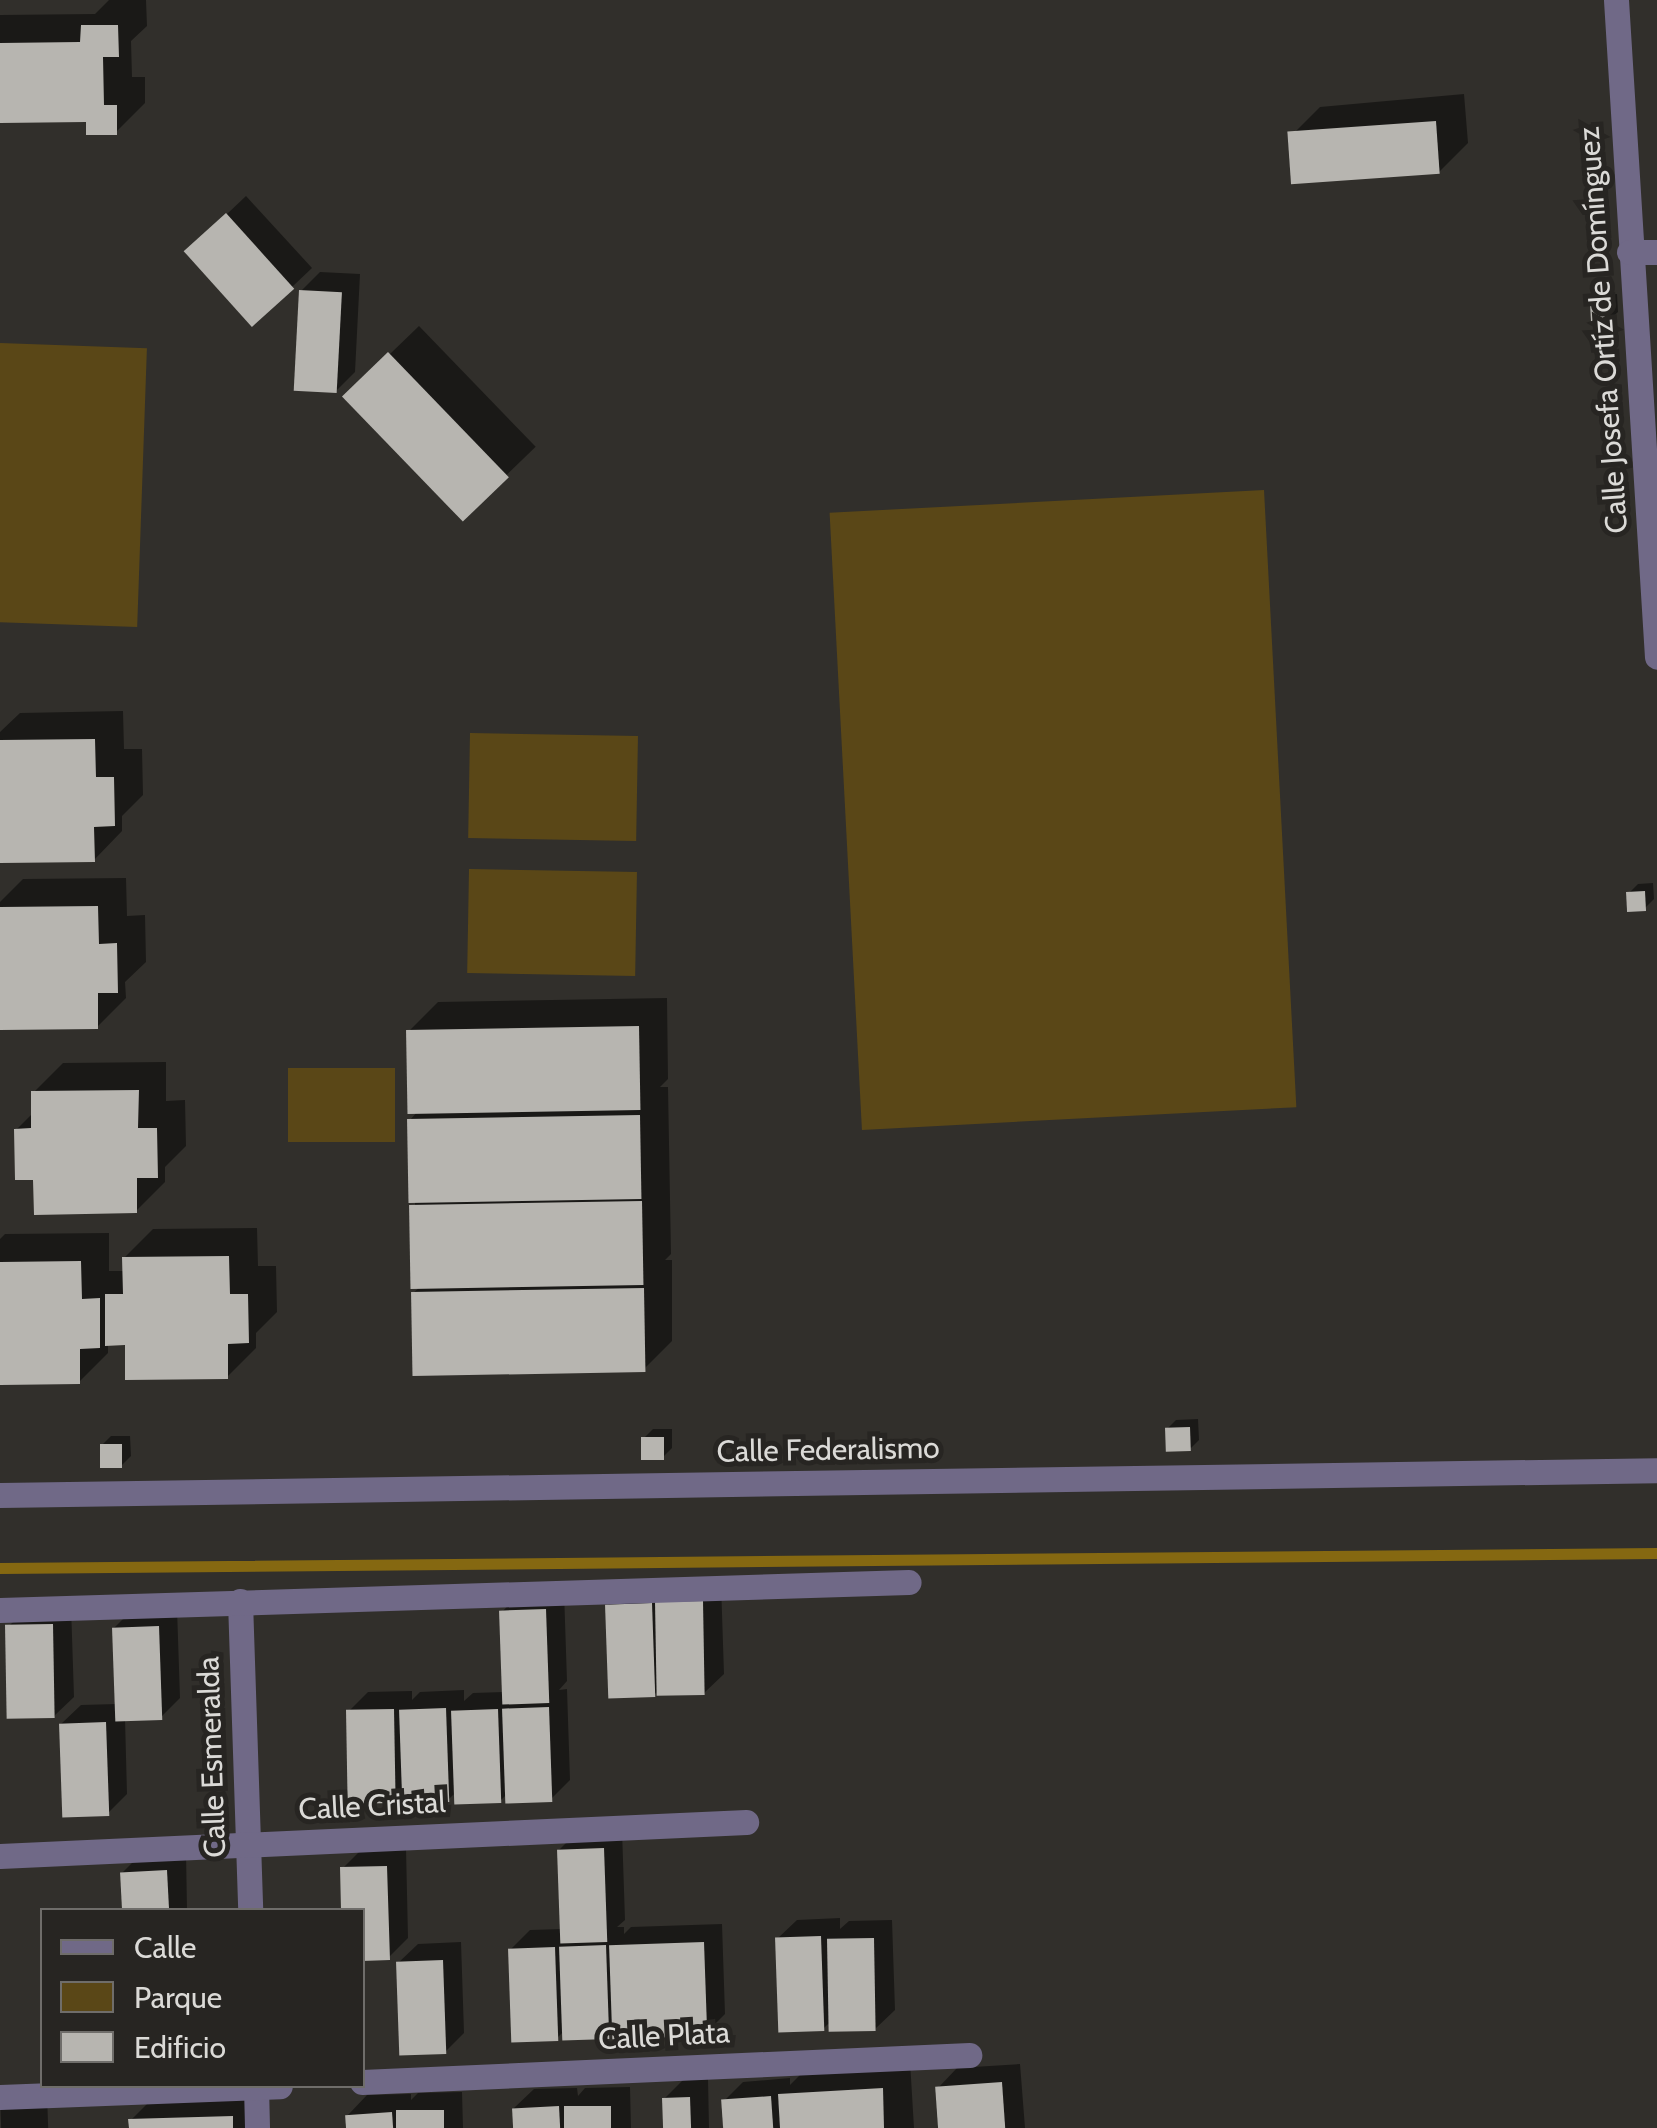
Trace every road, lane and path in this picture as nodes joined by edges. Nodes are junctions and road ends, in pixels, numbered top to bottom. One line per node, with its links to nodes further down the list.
1 (1616, 0): 2 (street, Calle Josefa Ortíz de Domínguez)
2 (1629, 252): 3 (street); 4 (street, Calle Josefa Ortíz de Domínguez)
3 (1657, 252)
4 (1657, 656)
5 (1657, 1470): 6 (street, Calle Federalismo)
6 (0, 1494)
7 (909, 1582): 8 (street)
8 (240, 1601): 9 (street); 11 (street, Calle Esmeralda)
9 (0, 1610)
10 (746, 1822): 11 (street, Calle Cristal)
11 (248, 1844): 12 (street, Calle Cristal); 13 (street, Calle Esmeralda)
12 (0, 1856)
13 (250, 1908)
14 (969, 2055): 15 (street, Calle Plata)
15 (365, 2082)
16 (213, 2088): 18 (street)
17 (256, 2088): 19 (street)
18 (0, 2098)
19 (257, 2128)

